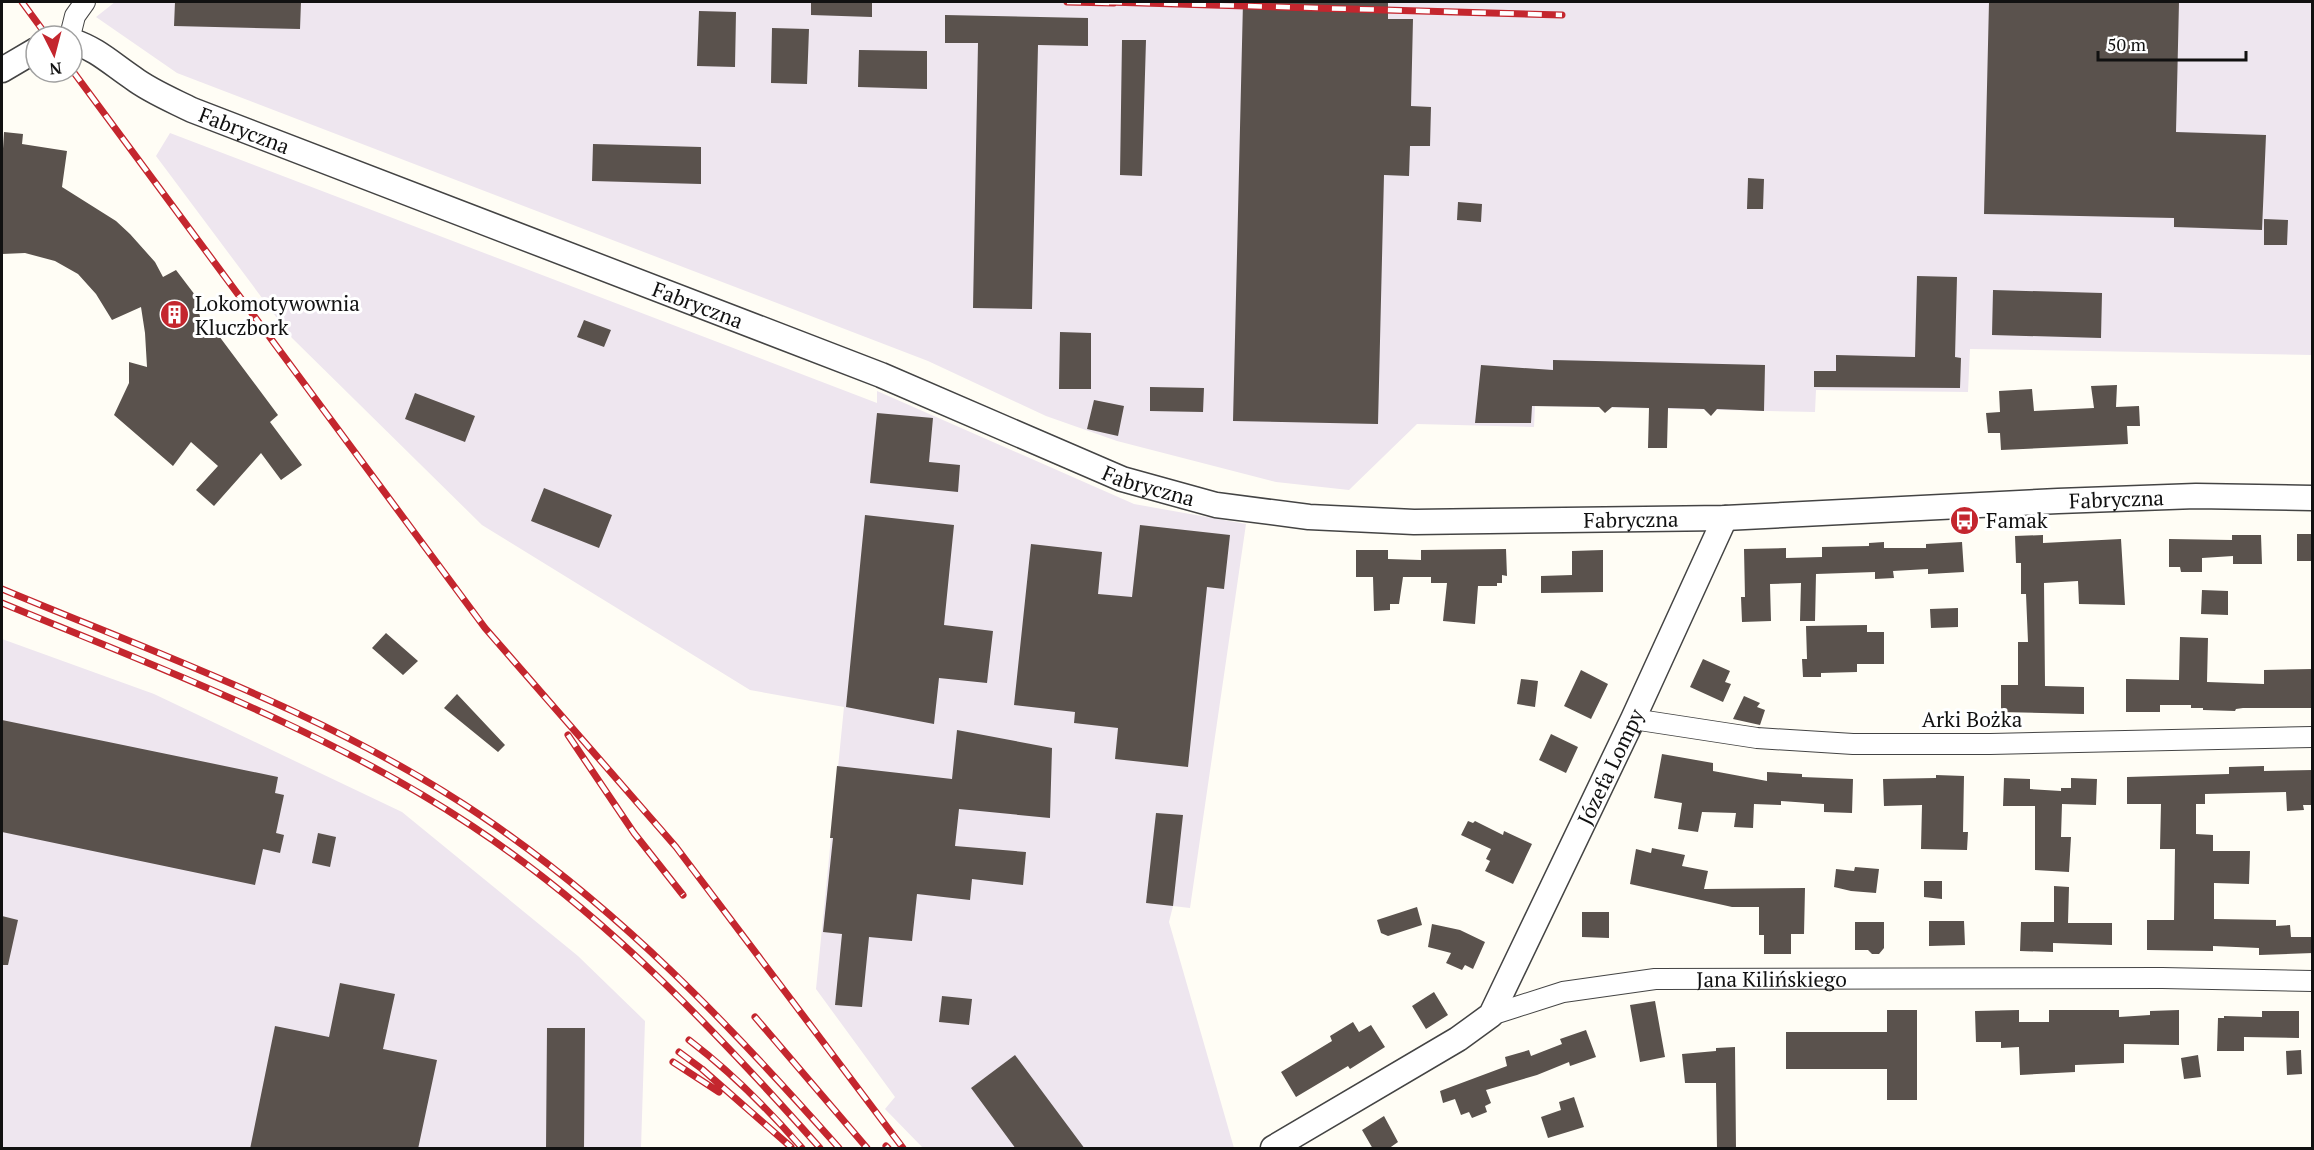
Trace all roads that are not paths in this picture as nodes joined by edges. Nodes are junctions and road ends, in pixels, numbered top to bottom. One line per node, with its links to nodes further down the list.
1 (85, 2): 2 (street)
2 (73, 24)
3 (84, 44): 7 (street, Fabryczna)
4 (24, 57): 5 (street)
5 (2, 70)
6 (2313, 498): 7 (street, Fabryczna)
7 (1725, 518): 8 (street, Józefa Lompy)
8 (1633, 719): 9 (street, Arki Bożka); 11 (street, Józefa Lompy)
9 (2313, 737)
10 (2313, 981): 11 (street, Jana Kilińskiego)
11 (1491, 1015): 12 (street, Jana Kilińskiego)
12 (1273, 1149)

